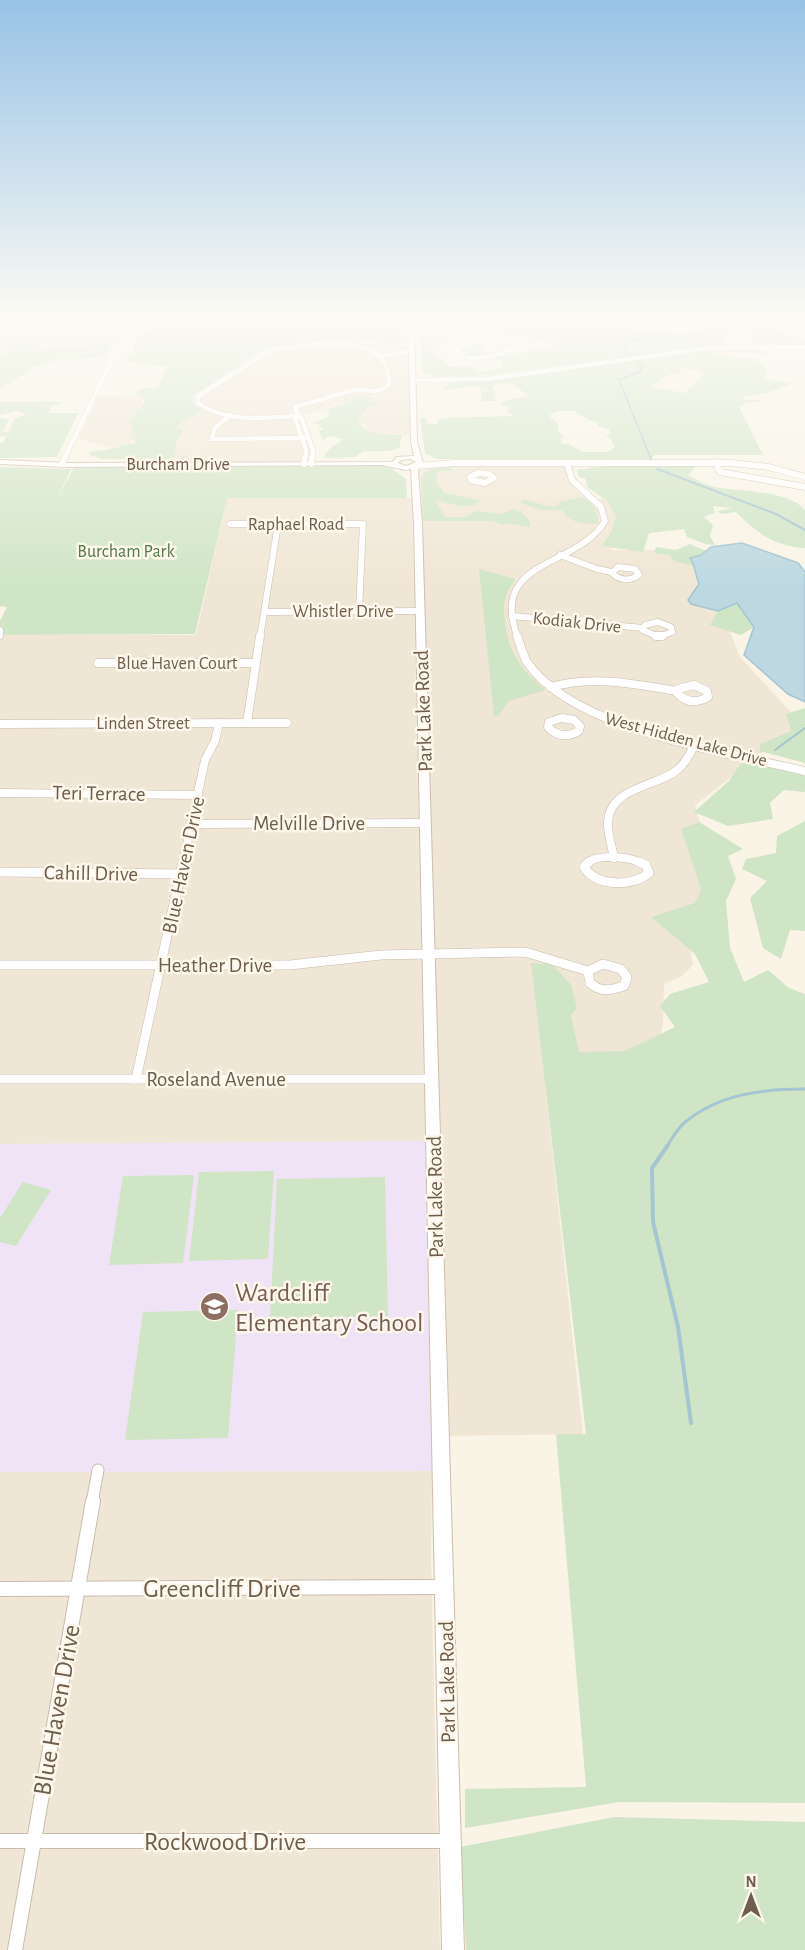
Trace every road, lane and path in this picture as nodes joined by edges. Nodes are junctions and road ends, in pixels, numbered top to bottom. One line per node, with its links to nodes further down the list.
1 (89, 407): 14 (street)
2 (203, 407): 5 (street)
3 (295, 407): 6 (street)
4 (414, 407): 8 (street, Park Lake Road)
5 (230, 415): 6 (street); 7 (street)
6 (297, 416): 7 (street)
7 (305, 438): 15 (street)
8 (414, 442): 10 (street); 16 (street, Park Lake Road)
9 (0, 462): 14 (street, Burcham Drive)
10 (399, 462): 15 (street, Burcham Drive); 16 (street); 16 (street, Burcham Drive)
11 (715, 462): 13 (street); 18 (street); 19 (street)
12 (480, 463): 13 (street); 16 (street); 17 (street)
13 (567, 463): 22 (street, West Hidden Lake Drive)
14 (62, 464): 15 (street, Burcham Drive)
15 (308, 464)
16 (417, 466): 25 (street, Park Lake Road)
17 (482, 473)
18 (805, 477)
19 (805, 487)
20 (230, 524): 21 (street, Raphael Road)
21 (278, 524): 24 (street, Raphael Road); 26 (street)
22 (560, 555): 23 (street); 27 (street, West Hidden Lake Drive)
23 (612, 572)
24 (359, 611): 25 (street, Whistler Drive); 26 (street, Whistler Drive)
25 (420, 611): 45 (street, Park Lake Road)
26 (265, 612): 32 (street)
27 (512, 616): 28 (street, Kodiak Drive); 33 (street, West Hidden Lake Drive)
28 (643, 628)
29 (0, 630): 30 (street)
30 (0, 636)
31 (98, 663): 32 (street, Blue Haven Court)
32 (256, 663): 38 (street)
33 (550, 687): 34 (street); 35 (street, West Hidden Lake Drive)
34 (677, 691)
35 (588, 711): 36 (street); 41 (street, West Hidden Lake Drive)
36 (574, 720)
37 (219, 723): 38 (street, Linden Street); 40 (street, Linden Street); 44 (street, Blue Haven Drive)
38 (247, 723): 39 (street, Linden Street)
39 (286, 723)
40 (0, 724)
41 (695, 744): 42 (street, West Hidden Lake Drive); 47 (street)
42 (805, 771)
43 (0, 793): 44 (street, Teri Terrace)
44 (198, 795): 46 (street, Blue Haven Drive)
45 (426, 823): 46 (street, Melville Drive); 50 (street, Park Lake Road)
46 (192, 824): 49 (street, Blue Haven Drive)
47 (614, 858): 47 (street)
48 (0, 872): 49 (street, Cahill Drive)
49 (182, 874): 52 (street, Blue Haven Drive)
50 (429, 952): 52 (street, Heather Drive); 53 (street, Heather Drive); 56 (street, Park Lake Road)
51 (0, 965): 52 (street, Heather Drive)
52 (159, 965): 55 (street, Blue Haven Drive)
53 (588, 971)
54 (0, 1079): 55 (street, Roseland Avenue)
55 (136, 1079): 56 (street, Roseland Avenue)
56 (432, 1079): 58 (street, Park Lake Road)
57 (98, 1470): 60 (street, Blue Haven Drive)
58 (444, 1587): 60 (street, Greencliff Drive); 63 (street, Park Lake Road)
59 (0, 1589): 60 (street, Greencliff Drive)
60 (77, 1589): 61 (street, Blue Haven Drive)
61 (34, 1840): 62 (street, Rockwood Drive); 63 (street, Rockwood Drive); 64 (street, Blue Haven Drive)
62 (0, 1841)
63 (450, 1841): 65 (street, Park Lake Road)
64 (15, 1950)
65 (453, 1950)

